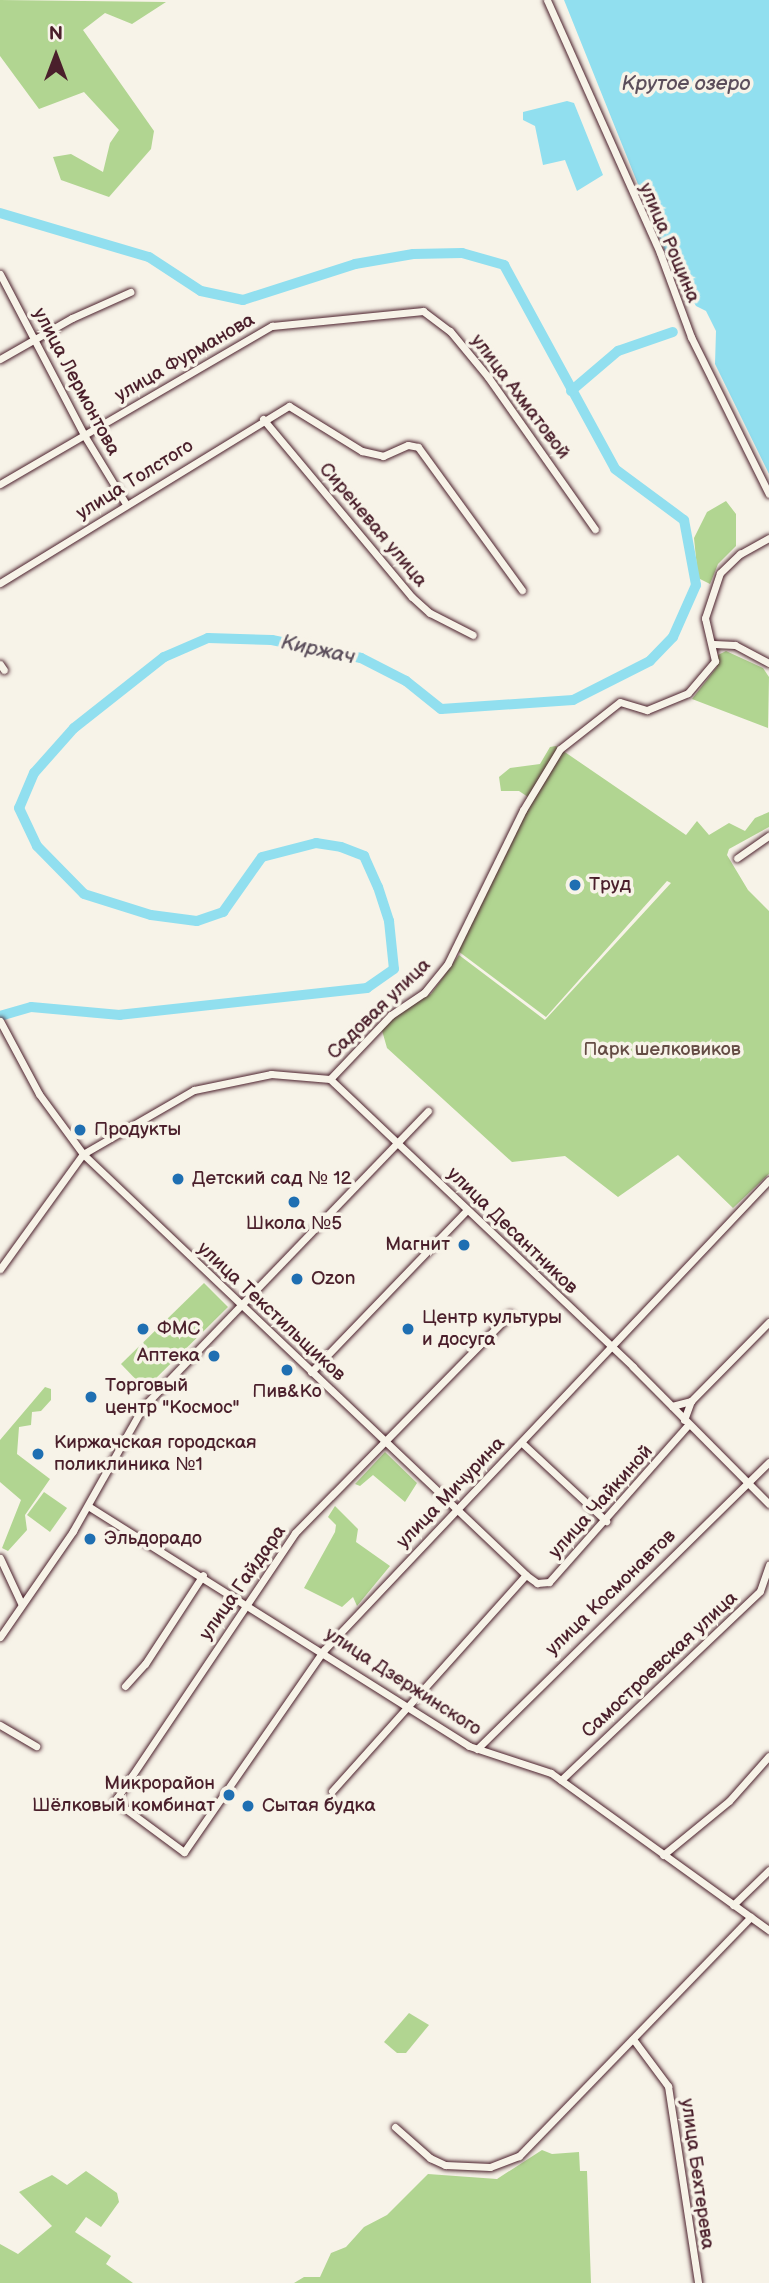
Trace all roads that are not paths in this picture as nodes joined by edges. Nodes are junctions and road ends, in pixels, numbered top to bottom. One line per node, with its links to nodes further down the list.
1 (547, 0): 10 (street, улица Рощина)
2 (0, 274): 5 (street, улица Лермонтова)
3 (130, 292): 5 (street)
4 (402, 310): 8 (street, улица Фурманова); 12 (street, улица Ахматовой)
5 (35, 342): 6 (street); 8 (street, улица Лермонтова)
6 (0, 359)
7 (263, 419): 11 (street, улица Толстого); 15 (street, улица Толстого); 16 (street, Сиреневая улица)
8 (84, 435): 9 (street, улица Фурманова); 11 (street, улица Лермонтова)
9 (0, 484)
10 (769, 494)
11 (126, 504): 14 (street, улица Толстого)
12 (595, 529)
13 (769, 538): 17 (street)
14 (0, 583)
15 (522, 590)
16 (473, 635)
17 (714, 644): 18 (street); 22 (street, Садовая улица)
18 (769, 663)
19 (769, 836): 20 (street)
20 (737, 858)
21 (0, 1021): 25 (street, улица Текстильщиков)
22 (330, 1079): 24 (street, улица Десантников); 25 (street, Садовая улица)
23 (428, 1111): 24 (street)
24 (399, 1144): 27 (street, улица Десантников); 29 (street)
25 (83, 1154): 28 (street, Садовая улица); 29 (street, улица Текстильщиков)
26 (769, 1180): 32 (street, улица Мичурина)
27 (467, 1210): 32 (street, улица Десантников); 33 (street)
28 (0, 1269)
29 (240, 1307): 33 (street, улица Текстильщиков); 42 (street)
30 (510, 1314): 37 (street, улица Гайдара)
31 (769, 1322): 34 (street, улица Чайкиной)
32 (612, 1349): 35 (street, улица Десантников); 38 (street, улица Мичурина)
33 (311, 1372): 37 (street, улица Текстильщиков)
34 (691, 1401): 35 (street); 36 (street, улица Чайкиной)
35 (672, 1406): 36 (street, улица Десантников)
36 (686, 1422): 40 (street); 44 (street, улица Чайкиной)
37 (386, 1443): 43 (street, улица Текстильщиков); 49 (street, улица Гайдара)
38 (522, 1443): 43 (street, улица Мичурина); 44 (street)
39 (769, 1462): 40 (street, улица Космонавтов)
40 (748, 1481): 41 (street); 57 (street, улица Космонавтов)
41 (769, 1504)
42 (88, 1506): 47 (street, улица Дзержинского); 50 (street)
43 (455, 1508): 48 (street, улица Текстильщиков); 52 (street, улица Мичурина)
44 (606, 1521): 48 (street, улица Чайкиной)
45 (0, 1558): 50 (street)
46 (769, 1565): 59 (street, Самостроевская улица)
47 (203, 1575): 49 (street, улица Дзержинского); 53 (street)
48 (526, 1575): 54 (street)
49 (246, 1601): 52 (street, улица Дзержинского); 61 (street, улица Гайдара)
50 (22, 1603): 51 (street)
51 (0, 1637)
52 (324, 1650): 54 (street, улица Дзержинского); 61 (street, улица Мичурина)
53 (125, 1686)
54 (408, 1704): 57 (street, улица Дзержинского); 60 (street)
55 (0, 1725): 56 (street)
56 (36, 1746)
57 (477, 1749): 59 (street, улица Дзержинского)
58 (769, 1756): 62 (street)
59 (561, 1780): 62 (street, улица Дзержинского)
60 (332, 1791)
61 (184, 1852)
62 (663, 1855): 64 (street, улица Дзержинского)
63 (769, 1870): 64 (street)
64 (733, 1905): 65 (street, улица Дзержинского)
65 (751, 1917): 66 (street, улица Дзержинского); 67 (street)
66 (769, 1930)
67 (633, 2039): 68 (street); 69 (street, улица Бехтерева)
68 (395, 2127)
69 (698, 2283)

